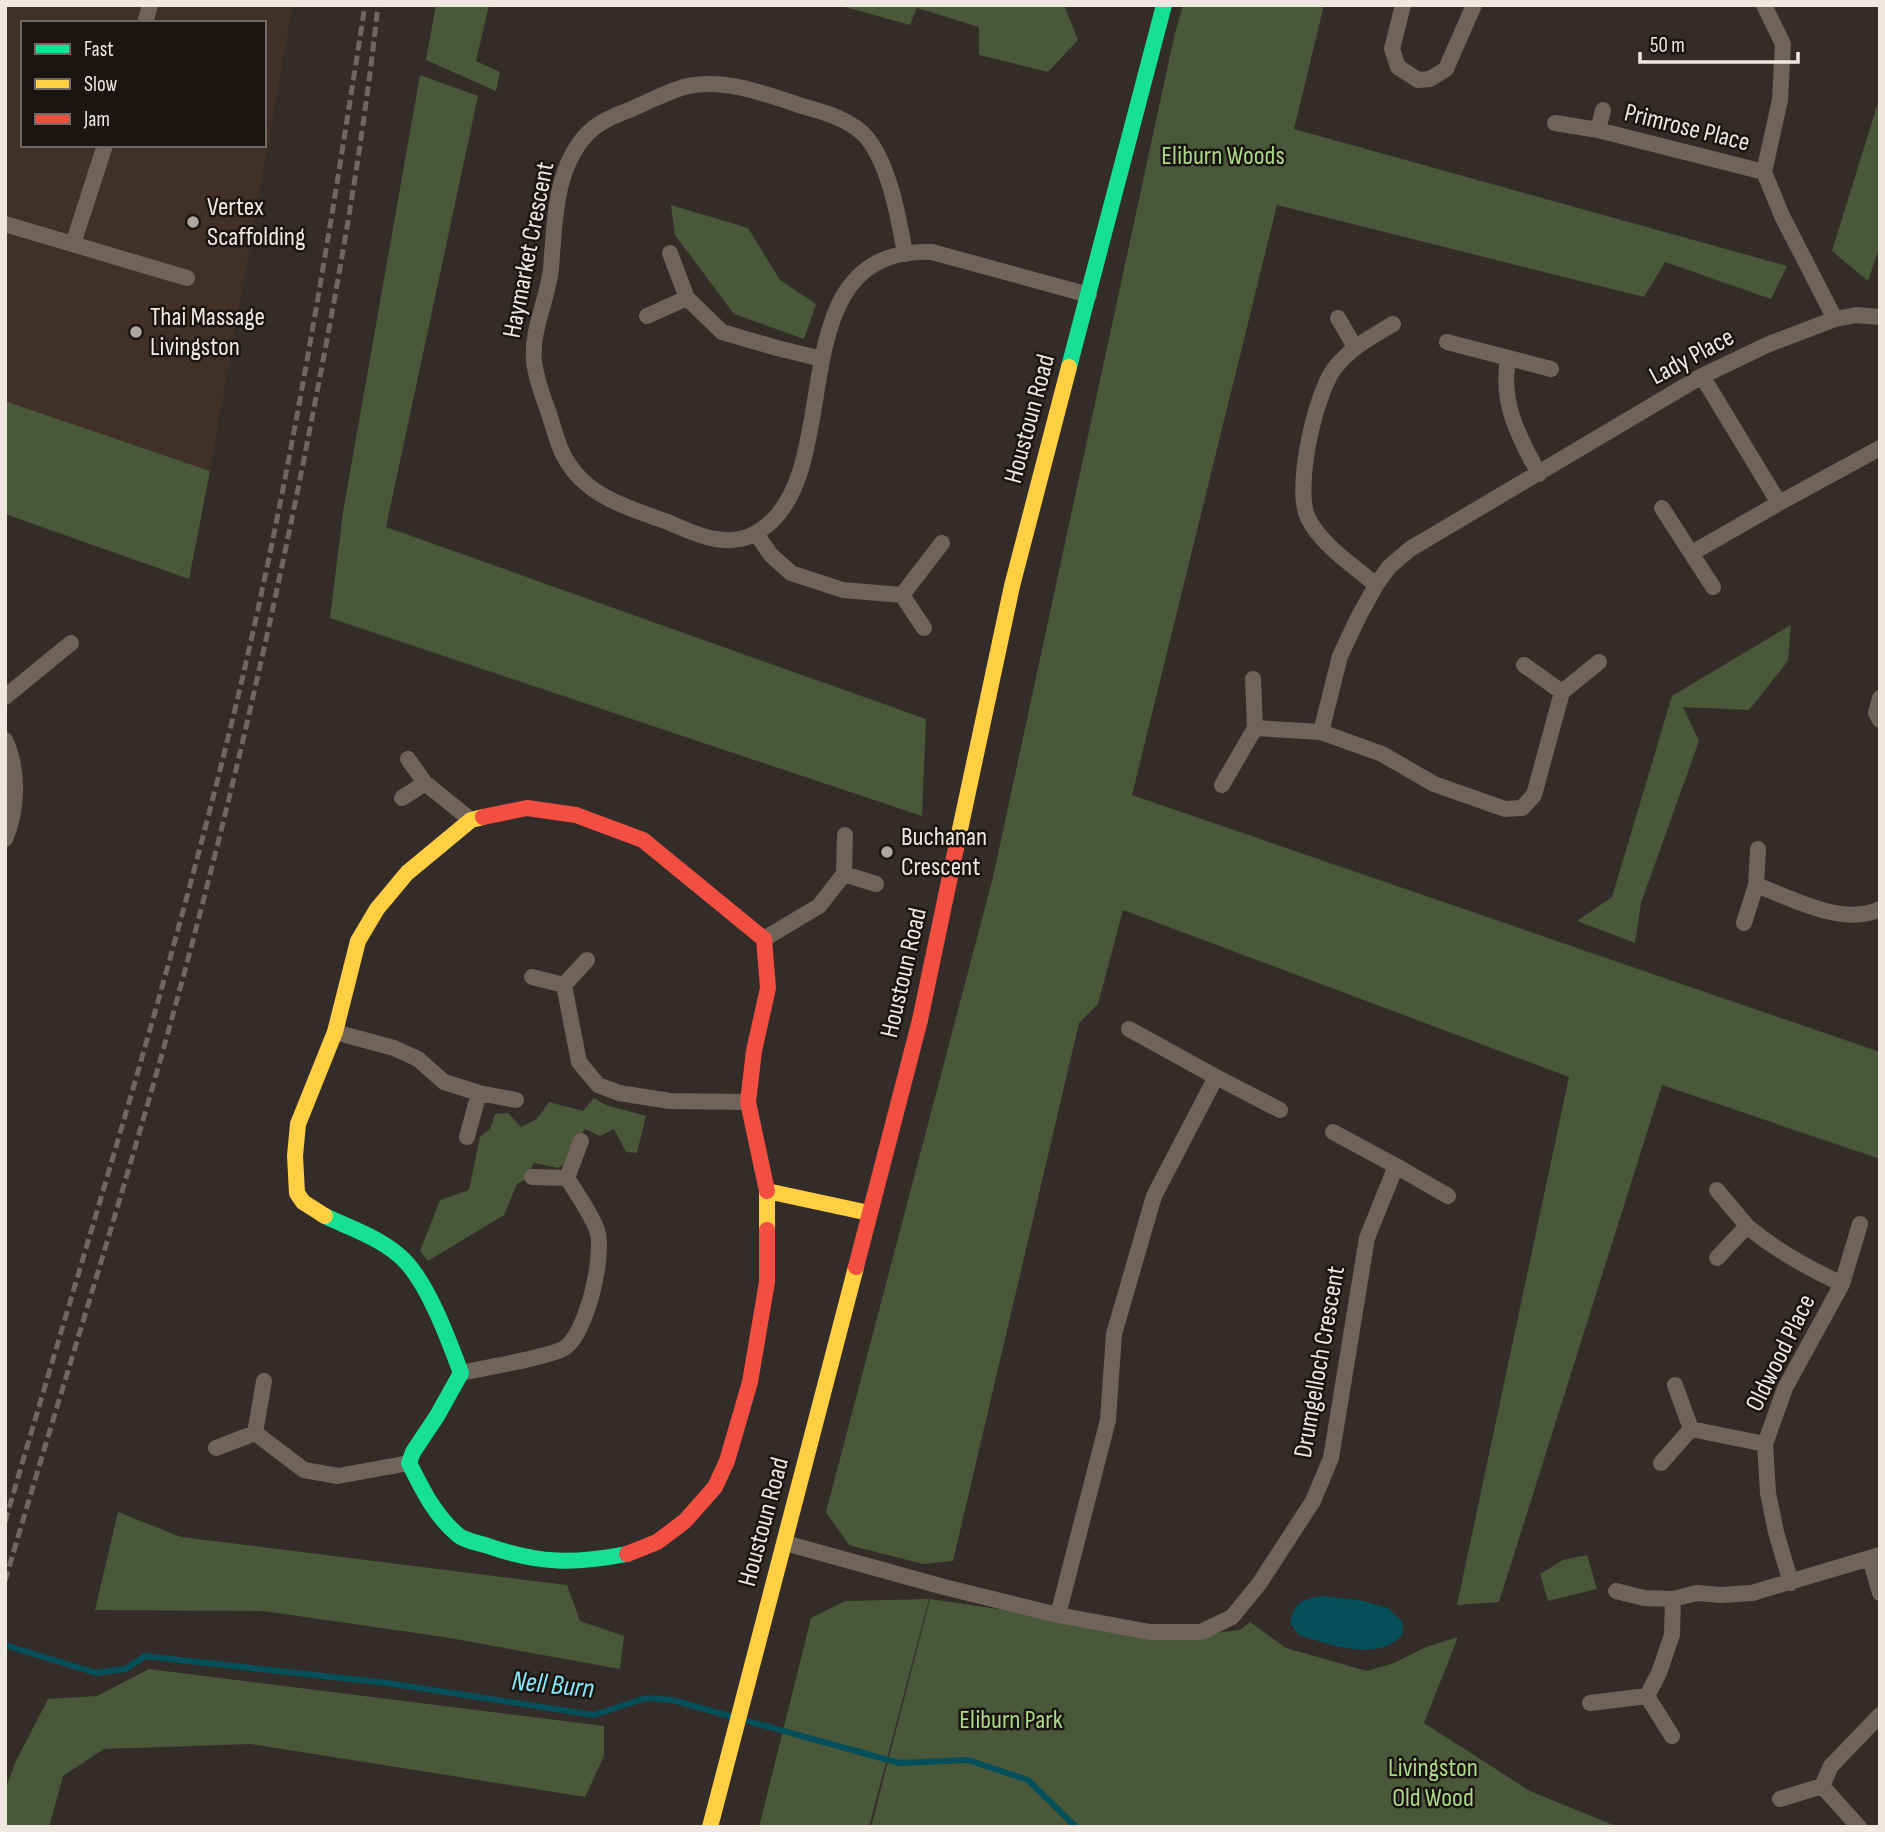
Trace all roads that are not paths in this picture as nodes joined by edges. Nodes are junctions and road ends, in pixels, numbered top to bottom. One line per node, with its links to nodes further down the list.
1 (1164, 5): 15 (street, Houstoun Road)
2 (1403, 5): 3 (street)
3 (1474, 5)
4 (1764, 5): 9 (street, Primrose Place)
5 (1603, 110): 7 (street, Primrose Place)
6 (1555, 123): 7 (street, Primrose Place)
7 (1598, 131): 9 (street, Primrose Place)
8 (104, 147): 11 (street)
9 (1764, 172): 20 (street, Primrose Place)
10 (5, 224): 11 (street)
11 (73, 244): 14 (street)
12 (670, 253): 16 (street)
13 (905, 254): 15 (street); 24 (street); 32 (street, Haymarket Crescent)
14 (187, 278)
15 (1089, 295): 83 (street, Houstoun Road)
16 (687, 298): 17 (street); 24 (street)
17 (647, 316)
18 (1880, 317): 20 (street, Lady Place)
19 (1338, 318): 23 (street)
20 (1835, 319): 27 (street, Lady Place)
21 (1393, 324): 23 (street)
22 (1447, 342): 25 (street)
23 (1355, 346): 35 (street)
24 (822, 359): 32 (street)
25 (1508, 359): 26 (street); 29 (street)
26 (1551, 369)
27 (1702, 376): 29 (street, Lady Place); 30 (street)
28 (1880, 448): 30 (street)
29 (1539, 474): 35 (street, Lady Place)
30 (1779, 503): 34 (street)
31 (1662, 508): 34 (street)
32 (757, 535): 37 (street)
33 (942, 542): 37 (street)
34 (1692, 553): 36 (street)
35 (1376, 585): 48 (street, Lady Place)
36 (1713, 587)
37 (902, 595): 38 (street)
38 (924, 628)
39 (71, 643): 44 (street)
40 (1599, 662): 43 (street)
41 (1524, 665): 43 (street)
42 (1253, 679): 47 (street)
43 (1562, 692): 48 (street)
44 (5, 697)
45 (1880, 698): 46 (street)
46 (1880, 720)
47 (1255, 728): 48 (street); 52 (street)
48 (1321, 732)
49 (5, 740): 56 (street)
50 (408, 759): 51 (street)
51 (425, 783): 53 (street); 54 (street)
52 (1222, 785)
53 (402, 798)
54 (471, 820): 63 (street); 68 (street)
55 (845, 835): 58 (street)
56 (5, 839)
57 (1758, 849): 60 (street)
58 (844, 874): 59 (street); 63 (street)
59 (876, 884)
60 (1756, 885): 61 (street); 62 (street)
61 (1880, 909)
62 (1744, 923)
63 (764, 939): 72 (street)
64 (587, 960): 66 (street)
65 (531, 977): 66 (street)
66 (564, 985): 72 (street)
67 (1129, 1029): 69 (street)
68 (335, 1032): 70 (street); 88 (street)
69 (1216, 1077): 73 (street); 103 (street)
70 (479, 1093): 71 (street); 75 (street)
71 (516, 1100)
72 (748, 1102): 81 (street)
73 (1280, 1110)
74 (1334, 1132): 77 (street)
75 (467, 1137)
76 (581, 1141): 79 (street)
77 (1396, 1166): 82 (street); 103 (street, Drumgelloch Crescent)
78 (532, 1177): 79 (street)
79 (567, 1178): 88 (street)
80 (1717, 1190): 85 (street, Oldwood Place)
81 (767, 1191): 83 (street); 95 (street)
82 (1448, 1196)
83 (869, 1213): 97 (street, Houstoun Road)
84 (1860, 1224): 87 (street, Oldwood Place)
85 (1747, 1226): 86 (street); 87 (street, Oldwood Place)
86 (1717, 1258)
87 (1842, 1284): 93 (street, Oldwood Place)
88 (461, 1373): 95 (street)
89 (264, 1381): 92 (street)
90 (1675, 1385): 91 (street)
91 (1691, 1429): 93 (street, Oldwood Place); 96 (street)
92 (255, 1433): 94 (street); 95 (street)
93 (1765, 1444): 99 (street, Oldwood Place)
94 (216, 1448)
95 (409, 1463)
96 (1661, 1463)
97 (785, 1543): 103 (street, Drumgelloch Crescent); 110 (street, Houstoun Road)
98 (1875, 1557): 99 (street); 101 (street)
99 (1791, 1583): 102 (street)
100 (1616, 1591): 102 (street)
101 (1880, 1593)
102 (1673, 1599): 104 (street)
103 (1058, 1615)
104 (1647, 1696): 105 (street); 107 (street)
105 (1590, 1703)
106 (1880, 1716): 108 (street)
107 (1672, 1736)
108 (1822, 1786): 109 (street); 111 (street)
109 (1780, 1799)
110 (710, 1827)
111 (1859, 1827)

